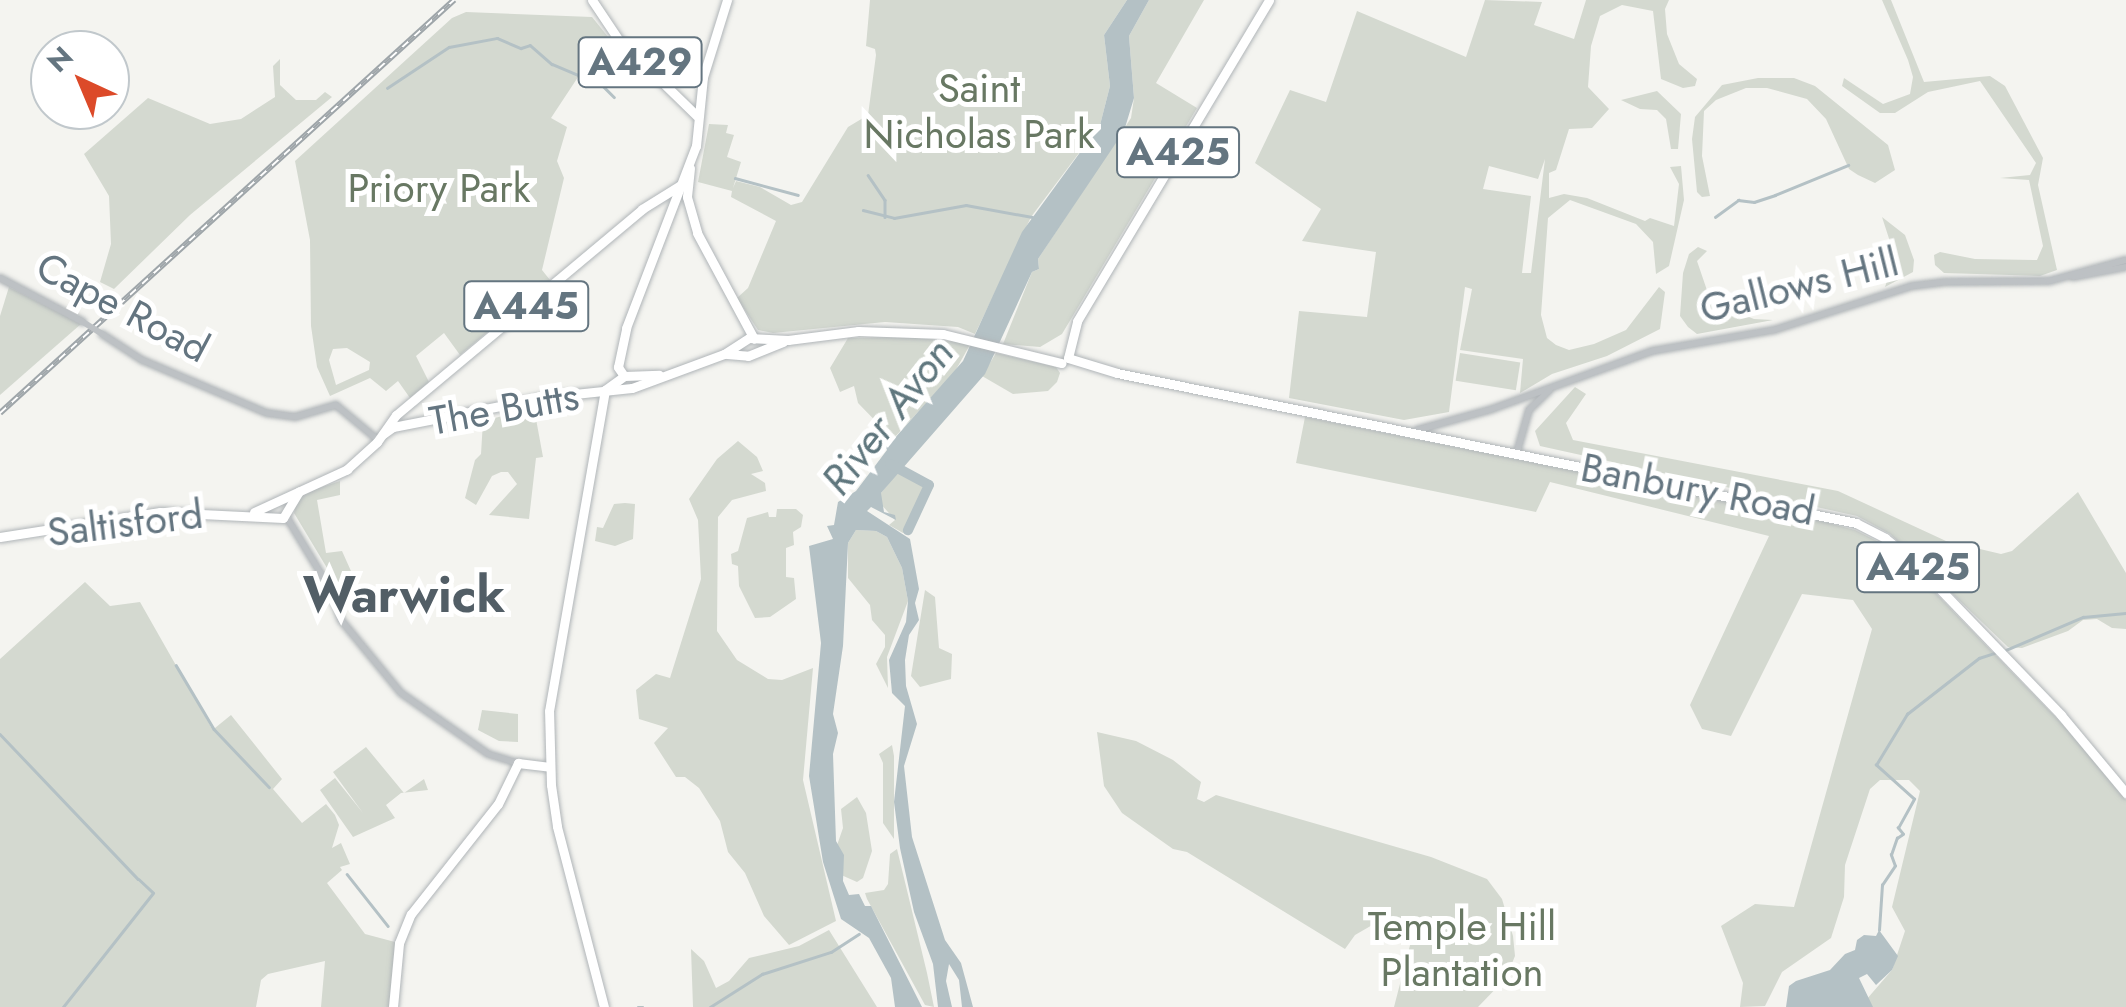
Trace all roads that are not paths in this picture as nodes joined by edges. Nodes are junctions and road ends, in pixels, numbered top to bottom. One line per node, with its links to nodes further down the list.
1 (592, 0): 4 (main road, A429)
2 (728, 0): 4 (main road)
3 (1269, 0): 12 (main road, A425)
4 (697, 116): 5 (main road, A429)
5 (684, 191): 8 (main road, A429); 14 (main road, A429); 19 (main road, A445)
6 (2126, 263): 16 (street, Gallows Hill)
7 (0, 278): 24 (street, Cape Road, bridge)
8 (754, 338): 9 (main road, Banbury Road / A425); 10 (main road, The Butts); 11 (main road)
9 (788, 340): 11 (main road, Banbury Road / A425); 12 (main road, Banbury Road / A425)
10 (724, 354): 11 (main road); 13 (main road, The Butts)
11 (748, 355)
12 (1068, 362): 22 (main road, Banbury Road / A425)
13 (672, 374): 14 (main road); 15 (main road, The Butts)
14 (624, 376): 15 (main road); 17 (main road)
15 (652, 381): 17 (main road, The Butts)
16 (1554, 387): 18 (street, Gallows Hill); 20 (street, Gallows Hill)
17 (605, 390): 21 (main road, The Butts); 33 (main road)
18 (1512, 401): 20 (street); 23 (street, Gallows Hill)
19 (403, 409): 21 (main road); 24 (main road, A445)
20 (1529, 410): 26 (street)
21 (402, 426): 24 (main road, The Butts)
22 (1393, 428): 23 (main road, Banbury Road / A425); 25 (main road, Banbury Road / A425)
23 (1417, 430): 25 (main road, Banbury Road / A425)
24 (379, 438): 27 (main road)
25 (1458, 441): 26 (main road, Banbury Road / A425)
26 (1517, 452): 34 (main road, Banbury Road / A425)
27 (299, 492): 28 (main road); 30 (main road)
28 (277, 504): 29 (main road); 30 (main road)
29 (251, 513): 30 (main road); 31 (main road, Saltisford)
30 (284, 514): 32 (street)
31 (0, 537)
32 (518, 763): 33 (main road); 35 (main road)
33 (550, 767): 36 (main road)
34 (2126, 792)
35 (394, 1007)
36 (604, 1007)

